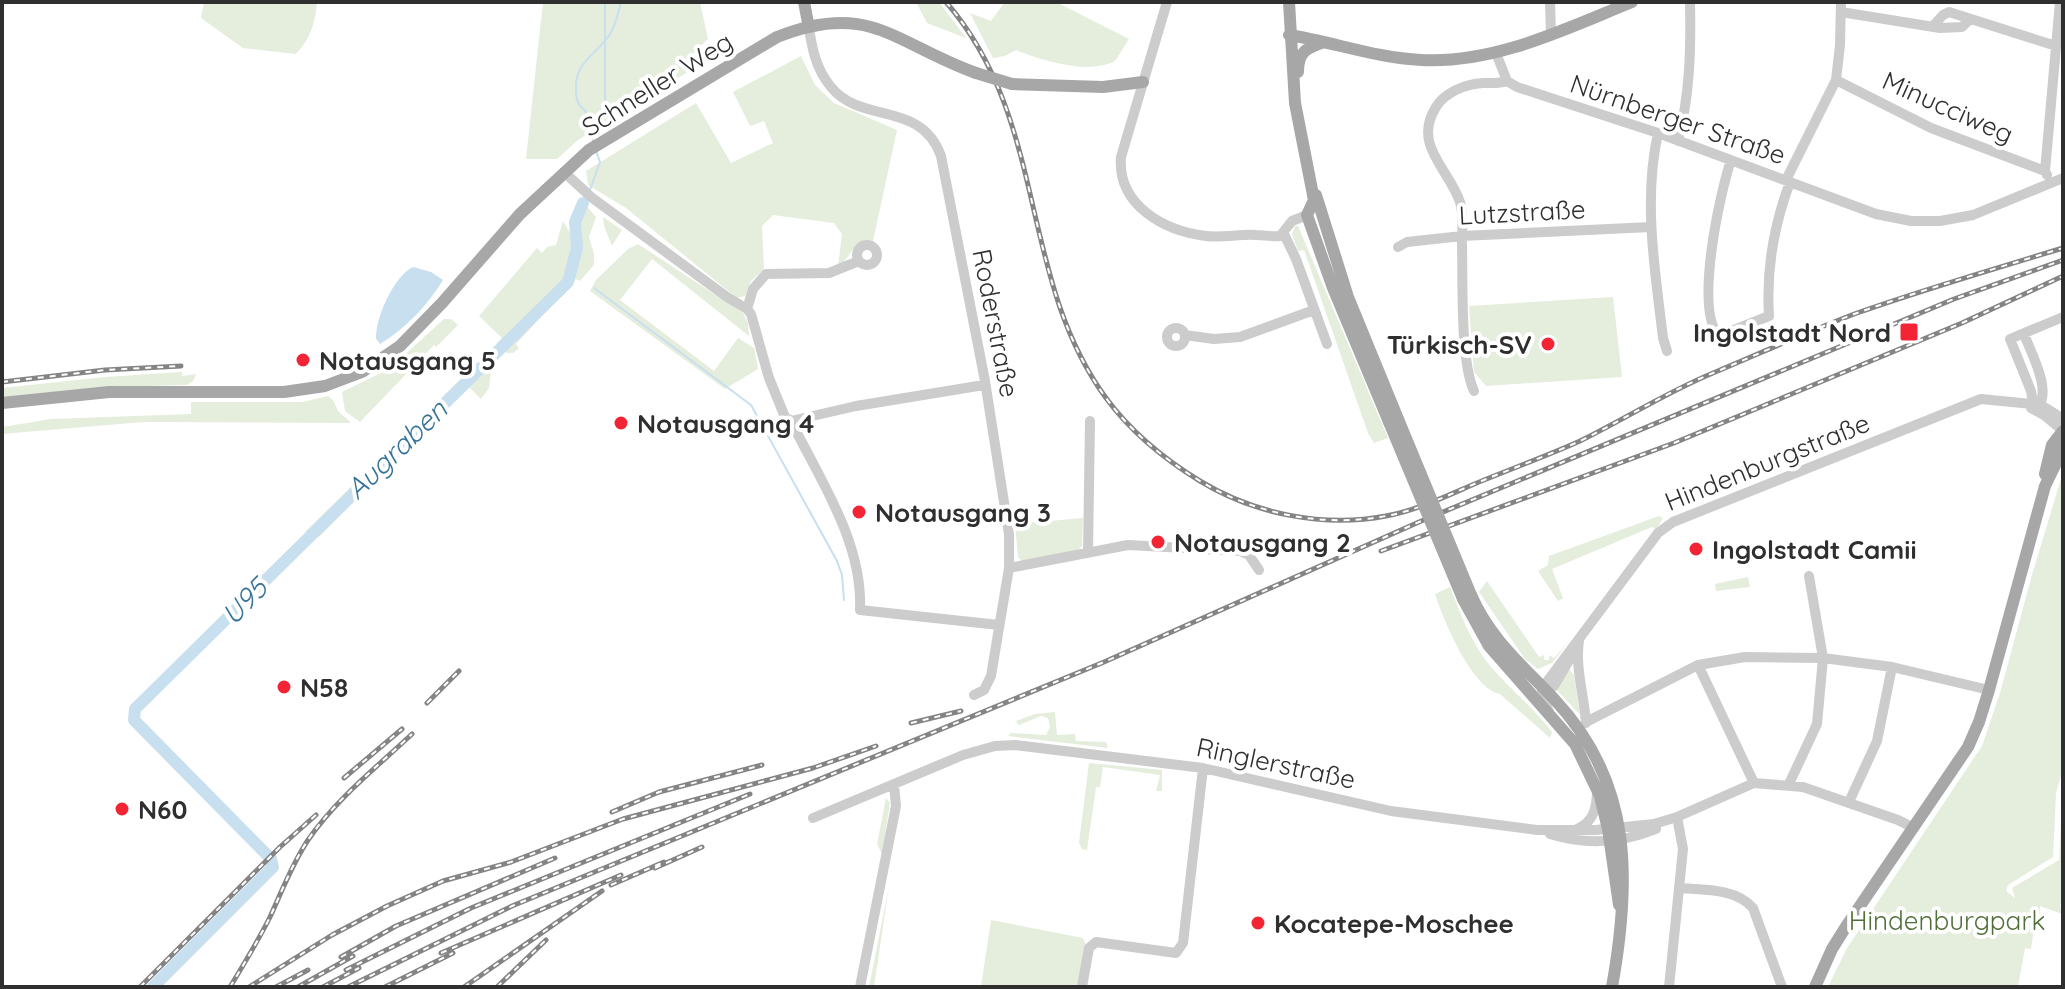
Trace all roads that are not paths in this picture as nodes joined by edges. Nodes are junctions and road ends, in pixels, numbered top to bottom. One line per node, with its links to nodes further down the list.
1 (804, 2): 9 (main road)
2 (1167, 2): 18 (street)
3 (1291, 2): 10 (main road)
4 (1550, 2): 11 (street)
5 (1632, 2): 11 (main road)
6 (1690, 2): 20 (street)
7 (2060, 2): 13 (street)
8 (1841, 7): 13 (street); 16 (street)
9 (808, 23): 18 (main road, Schneller Weg, bridge); 23 (main road, Schneller Weg); 41 (street, Roderstraße)
10 (1291, 35): 12 (main road); 15 (main road); 27 (main road)
11 (1551, 35): 14 (main road)
12 (1325, 42): 14 (main road); 15 (main road)
13 (2056, 46): 22 (street)
14 (1496, 53): 17 (street)
15 (1296, 79): 33 (main road)
16 (1836, 80): 22 (street, Minucciweg); 25 (street)
17 (1507, 81): 19 (street, Nürnberger Straße); 30 (street)
18 (1143, 82): 29 (street)
19 (1658, 133): 20 (street, Nürnberger Straße); 28 (street)
20 (1678, 141): 21 (street, Nürnberger Straße)
21 (1731, 160): 25 (street, Nürnberger Straße); 25 (street)
22 (2045, 171): 26 (street)
23 (558, 176): 34 (street); 43 (main road, Schneller Weg)
24 (2063, 178): 26 (street, Nürnberger Straße)
25 (1788, 181): 26 (street, Nürnberger Straße)
26 (2050, 183)
27 (1307, 215): 29 (street); 33 (main road); 48 (main road)
28 (1651, 227): 30 (street, Lutzstraße); 40 (street)
29 (1284, 234): 35 (street)
30 (1462, 236): 31 (street, Lutzstraße); 42 (street)
31 (1398, 247)
32 (859, 261): 34 (street)
33 (1348, 297): 48 (main road)
34 (747, 309): 46 (street)
35 (1314, 310): 38 (street); 39 (street)
36 (2063, 317): 37 (street)
37 (2024, 334): 44 (street); 44 (street)
38 (1185, 335)
39 (1327, 344)
40 (1667, 351)
41 (984, 385): 46 (street); 53 (street, Roderstraße)
42 (1474, 391)
43 (2, 403)
44 (2036, 405): 45 (street, Hindenburgstraße); 49 (street); 58 (street, Hindenburgstraße)
45 (2063, 419)
46 (791, 421): 57 (street)
47 (1090, 421): 52 (street)
48 (1394, 421): 56 (main road, bridge)
49 (2063, 431): 51 (main road)
50 (2063, 449): 51 (main road)
51 (2045, 486): 66 (main road)
52 (1088, 553): 53 (street); 54 (street)
53 (1009, 568): 57 (street, Roderstraße)
54 (1259, 570)
55 (1809, 576): 59 (street)
56 (1467, 597): 63 (main road); 64 (main road)
57 (999, 625): 67 (street, Roderstraße)
58 (1579, 640): 60 (street, Hindenburgstraße); 65 (street, Hindenburgstraße); 68 (street)
59 (1823, 658): 61 (street); 62 (street); 75 (street)
60 (1562, 662): 63 (street); 65 (street, Hindenburgstraße)
61 (1698, 665): 69 (street); 74 (street)
62 (1892, 667): 66 (street); 78 (street)
63 (1526, 672): 65 (main road)
64 (1527, 689): 65 (street); 70 (main road)
65 (1545, 690): 70 (street); 72 (main road)
66 (1989, 690): 81 (main road)
67 (974, 695)
68 (1585, 705): 69 (street); 71 (street)
69 (1605, 710): 71 (street)
70 (1550, 712): 77 (main road)
71 (1586, 722): 72 (street)
72 (1591, 749): 84 (main road)
73 (1203, 768): 76 (street, Ringlerstraße); 82 (street, Ringlerstraße); 87 (street)
74 (1754, 783): 75 (street, Ringlerstraße); 79 (street, Ringlerstraße)
75 (1789, 784): 78 (street, Ringlerstraße)
76 (894, 785): 80 (street, Ringlerstraße); 86 (street)
77 (1597, 788): 83 (street); 84 (main road)
78 (1849, 802): 81 (street, Ringlerstraße)
79 (1677, 817): 84 (street, Ringlerstraße); 85 (street)
80 (813, 818)
81 (1914, 828): 91 (main road)
82 (1537, 830): 83 (street, Ringlerstraße); 84 (street, Ringlerstraße)
83 (1572, 831): 84 (street, Ringlerstraße)
84 (1618, 833): 88 (main road)
85 (1679, 888): 89 (street); 90 (street)
86 (860, 987)
87 (1082, 987)
88 (1612, 987)
89 (1669, 987)
90 (1782, 987)
91 (1815, 987)

